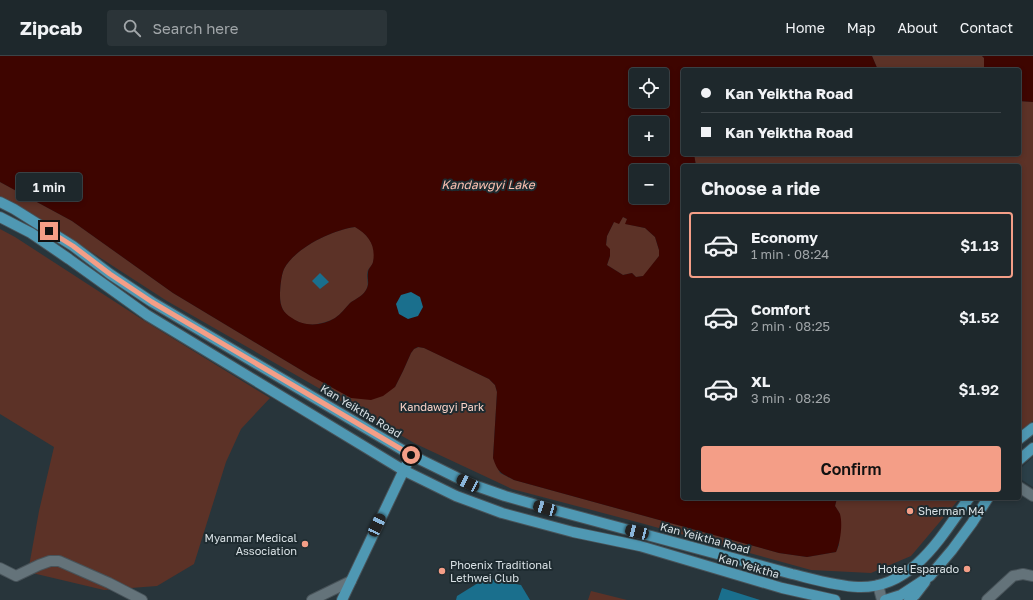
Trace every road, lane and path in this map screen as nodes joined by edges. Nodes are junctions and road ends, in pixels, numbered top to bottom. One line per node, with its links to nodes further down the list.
1 (0, 202): 6 (main road, Kan Yeiktha Road)
2 (0, 217): 8 (main road, Kan Yeiktha)
3 (1033, 428): 4 (main road)
4 (1021, 437)
5 (1033, 448): 7 (main road)
6 (411, 455): 8 (main road); 17 (main road, Kan Yeiktha Road)
7 (1021, 458)
8 (403, 470): 16 (main road); 21 (main road, Kan Yeiktha)
9 (1021, 488): 10 (street)
10 (1033, 496)
11 (968, 500): 17 (main road, Kan Yeiktha Road)
12 (987, 500): 14 (main road)
13 (0, 568): 18 (street)
14 (930, 576): 22 (main road); 23 (main road)
15 (1033, 576): 24 (street)
16 (351, 580): 19 (street); 20 (main road)
17 (878, 585): 22 (street)
18 (142, 600)
19 (312, 600)
20 (342, 600)
21 (835, 600)
22 (883, 600)
23 (909, 600)
24 (987, 600)

